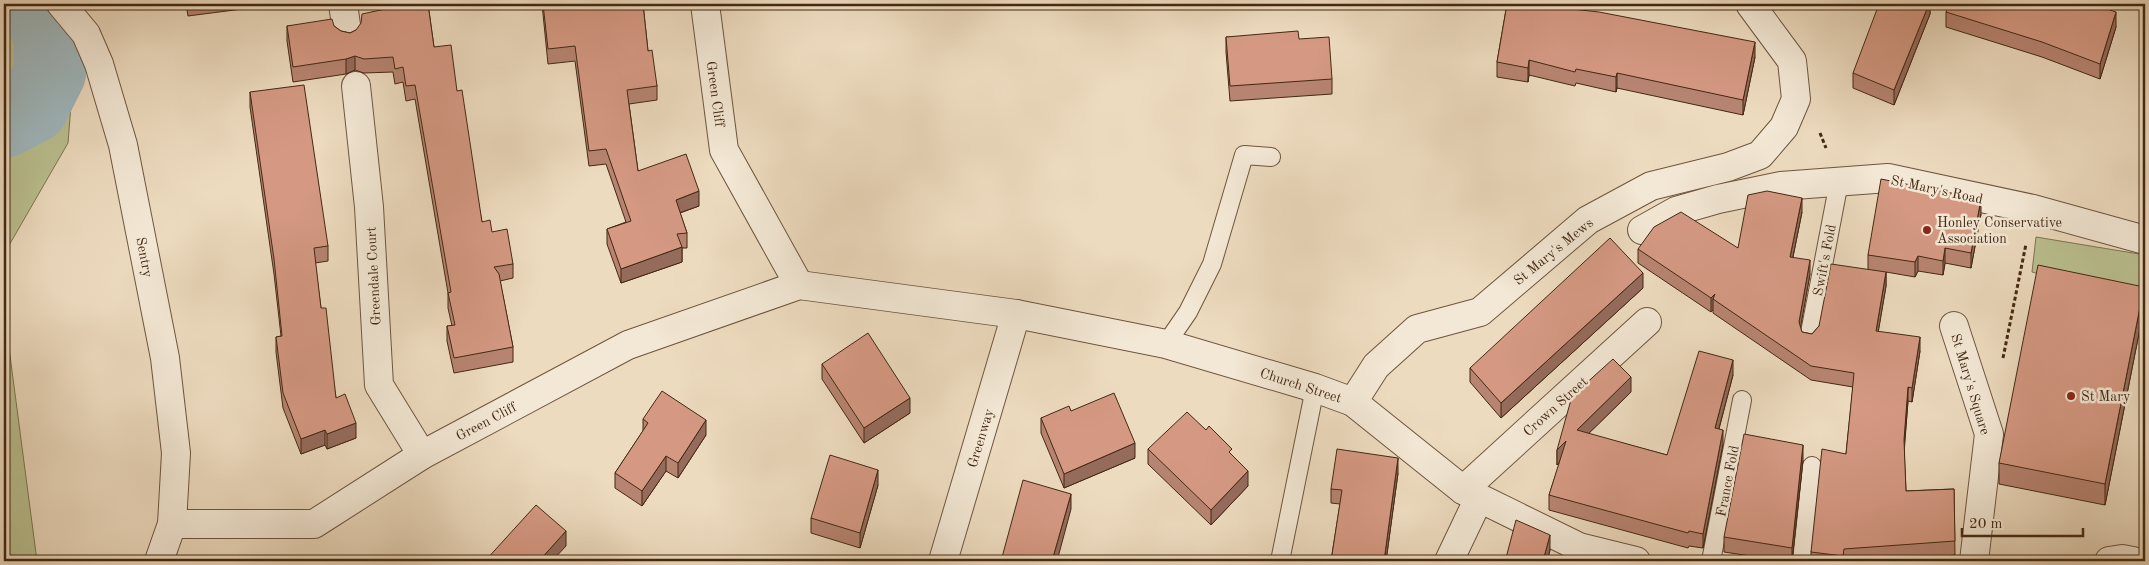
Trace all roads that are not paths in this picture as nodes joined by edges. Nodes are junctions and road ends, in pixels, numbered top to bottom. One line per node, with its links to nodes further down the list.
1 (61, 4): 23 (street, Sentry)
2 (344, 4): 5 (street)
3 (705, 4): 11 (street, Green Cliff)
4 (1750, 4): 19 (street, St Mary's Mews)
5 (348, 32)
6 (356, 86): 20 (street, Greendale Court)
7 (1271, 157): 16 (lane)
8 (1839, 182): 9 (street, St Mary's Road); 10 (street, St Mary's Road); 15 (lane, Swift's Fold)
9 (1642, 230)
10 (2145, 240)
11 (799, 285): 12 (street, Green Cliff); 20 (street, Green Cliff)
12 (1016, 314): 16 (street, Church Street); 25 (street, Greenway)
13 (1647, 322): 22 (street, Crown Street)
14 (1954, 326): 31 (street, St Mary's Square)
15 (1809, 338)
16 (1166, 344): 17 (street, Church Street)
17 (1314, 388): 19 (street, Church Street); 26 (lane)
18 (1742, 400): 29 (lane, France Fold)
19 (1353, 402): 22 (street, Church Street)
20 (422, 456): 23 (street, Green Cliff)
21 (1812, 466): 30 (lane)
22 (1471, 494): 27 (street); 28 (street, Church Street)
23 (172, 524): 24 (street, Sentry)
24 (159, 561)
25 (943, 561)
26 (1280, 561)
27 (1449, 561)
28 (1636, 561)
29 (1712, 561)
30 (1802, 561)
31 (1974, 561)
32 (2109, 561): 33 (street)
33 (2134, 561)

